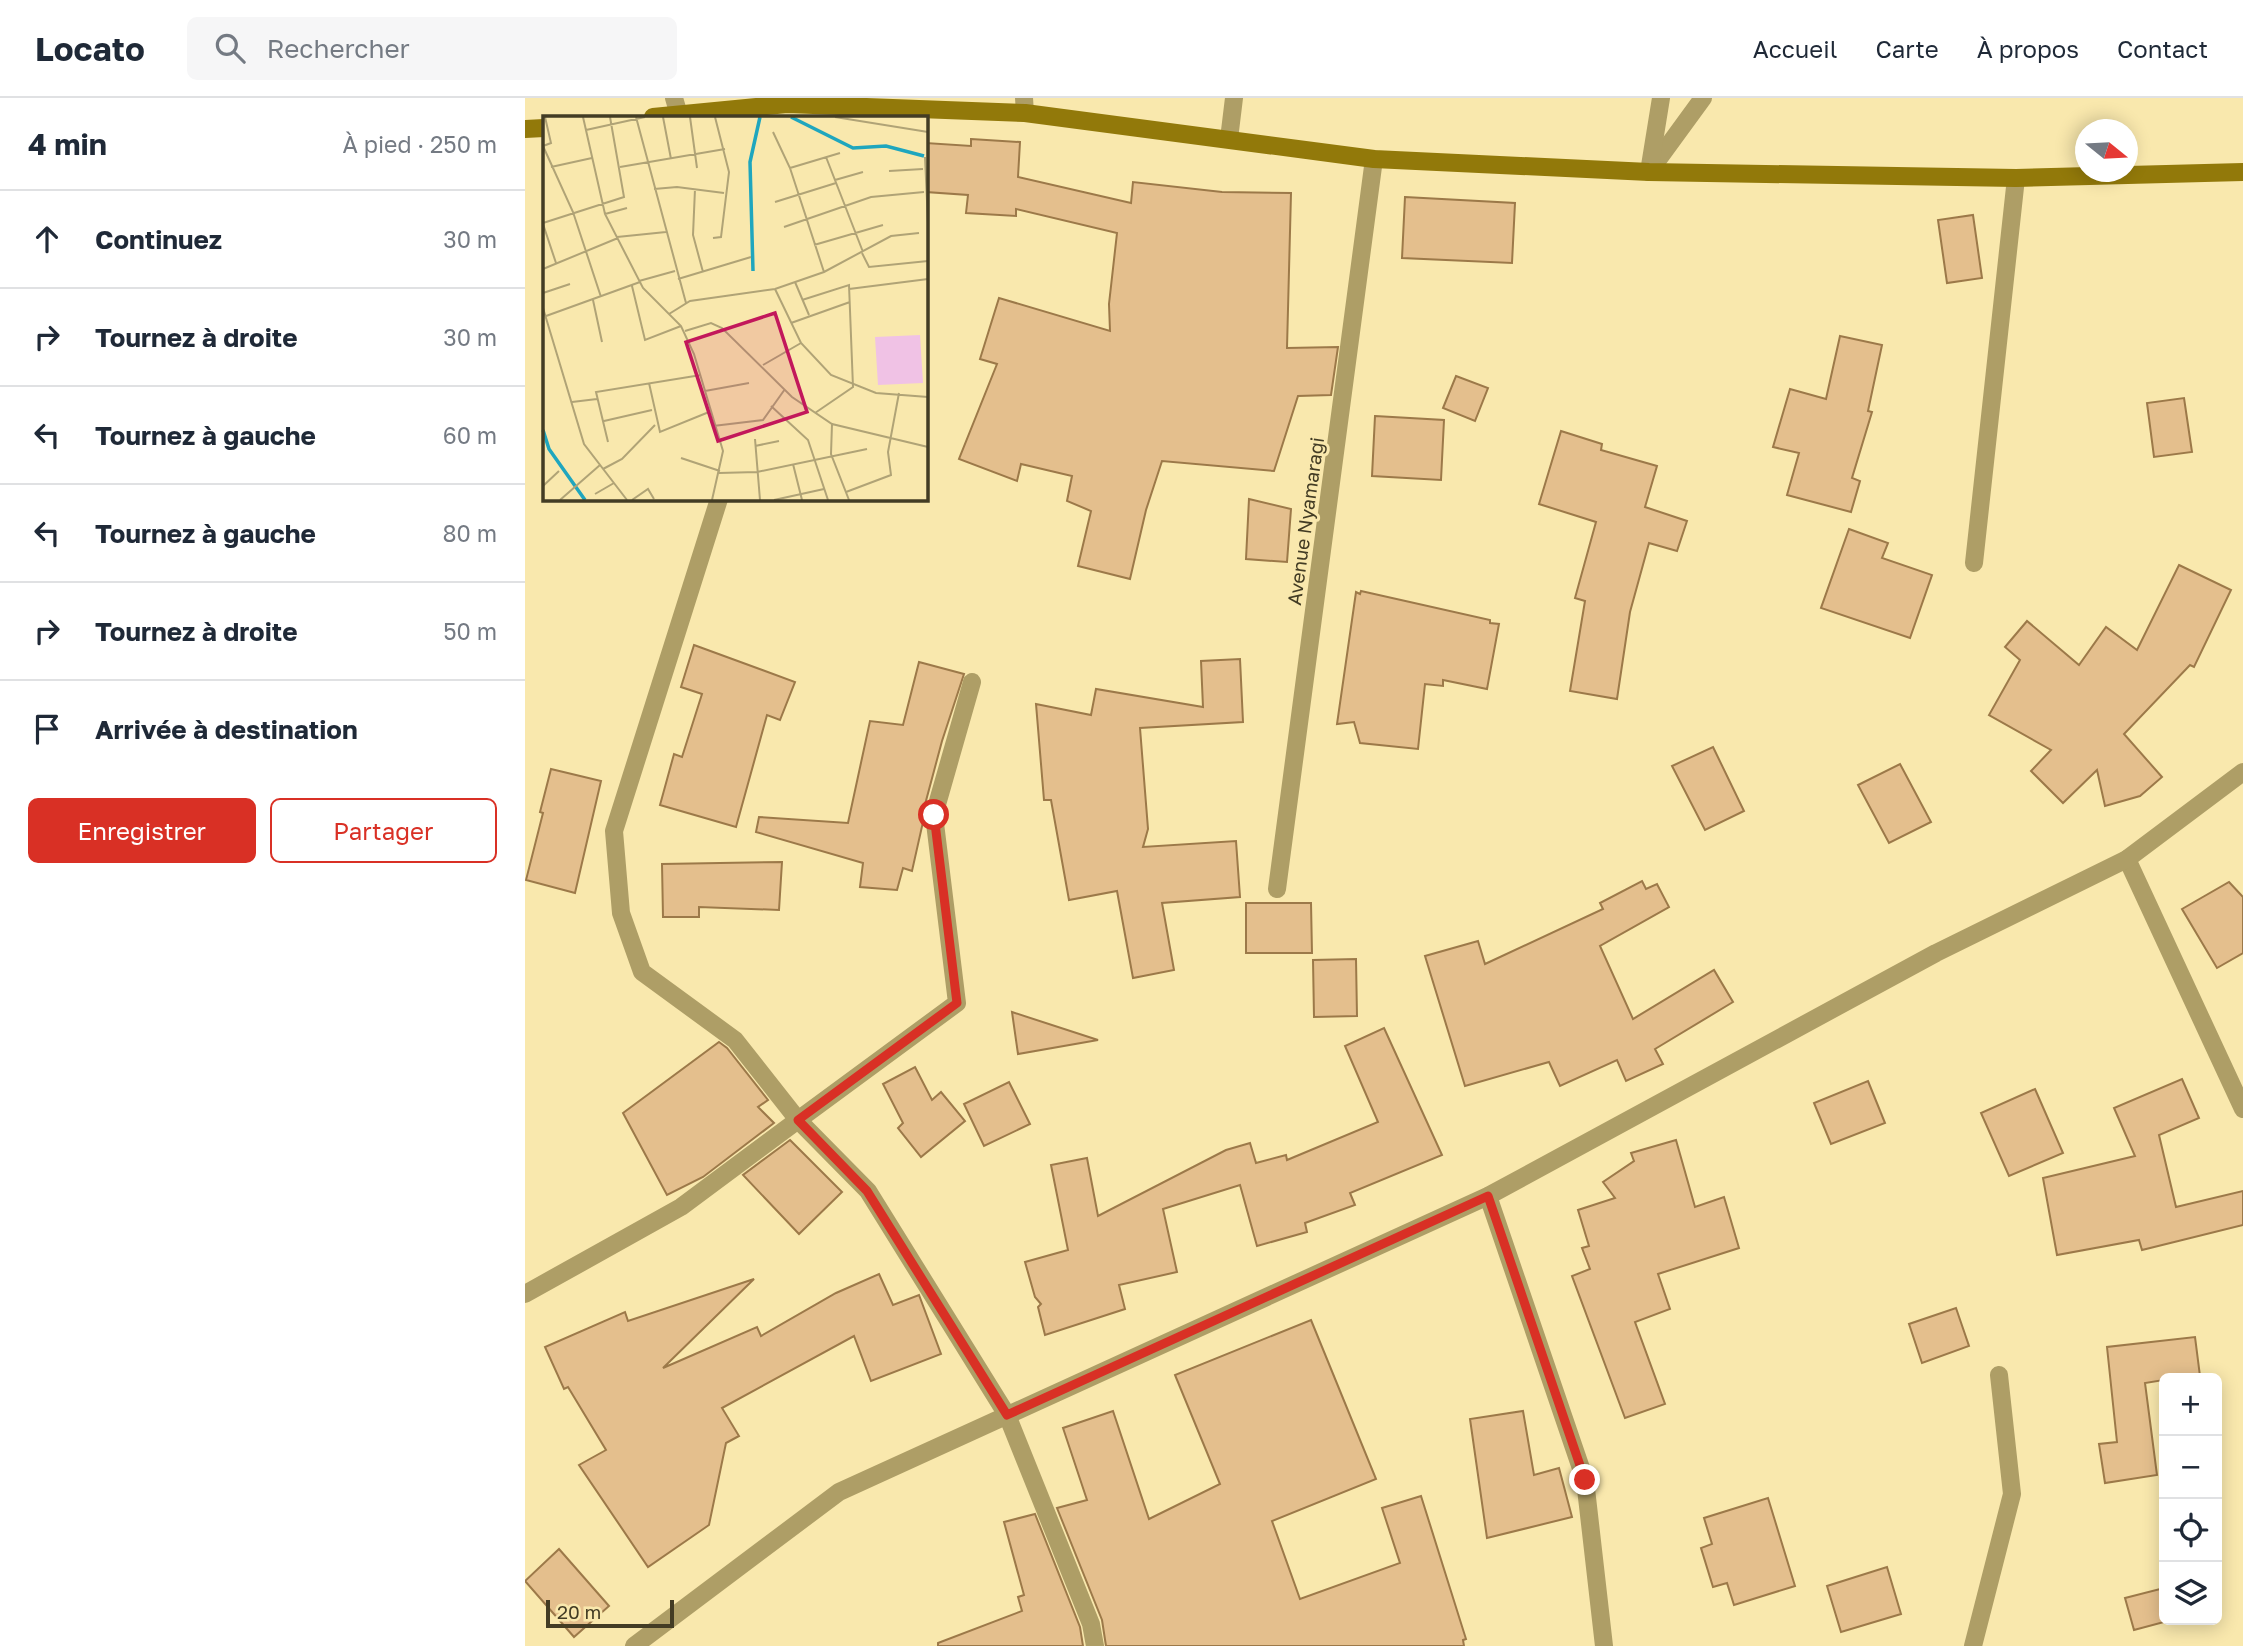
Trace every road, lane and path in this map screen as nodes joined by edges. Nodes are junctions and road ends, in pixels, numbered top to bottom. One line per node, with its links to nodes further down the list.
1 (1234, 98): 10 (street)
2 (1661, 98): 12 (street)
3 (1703, 98): 12 (street)
4 (1024, 105): 6 (street); 10 (street)
5 (676, 106): 6 (street); 7 (street)
6 (787, 111)
7 (655, 116)
8 (543, 128): 9 (street)
9 (525, 130)
10 (1229, 139): 11 (street)
11 (1374, 159): 12 (street); 20 (street, Avenue Nyamaragi)
12 (1649, 172): 14 (street)
13 (2243, 172): 14 (street)
14 (2016, 178): 16 (street)
15 (719, 500): 22 (street)
16 (1974, 563)
17 (972, 682): 22 (street)
18 (2243, 772): 19 (street)
19 (2127, 859): 21 (street); 23 (street)
20 (1277, 889)
21 (2243, 1109)
22 (798, 1120): 24 (street); 26 (street)
23 (1488, 1196): 26 (street); 29 (street)
24 (525, 1294)
25 (1999, 1374): 30 (street)
26 (1007, 1415): 27 (street); 28 (street)
27 (635, 1646)
28 (1095, 1646)
29 (1604, 1646)
30 (1973, 1646)

